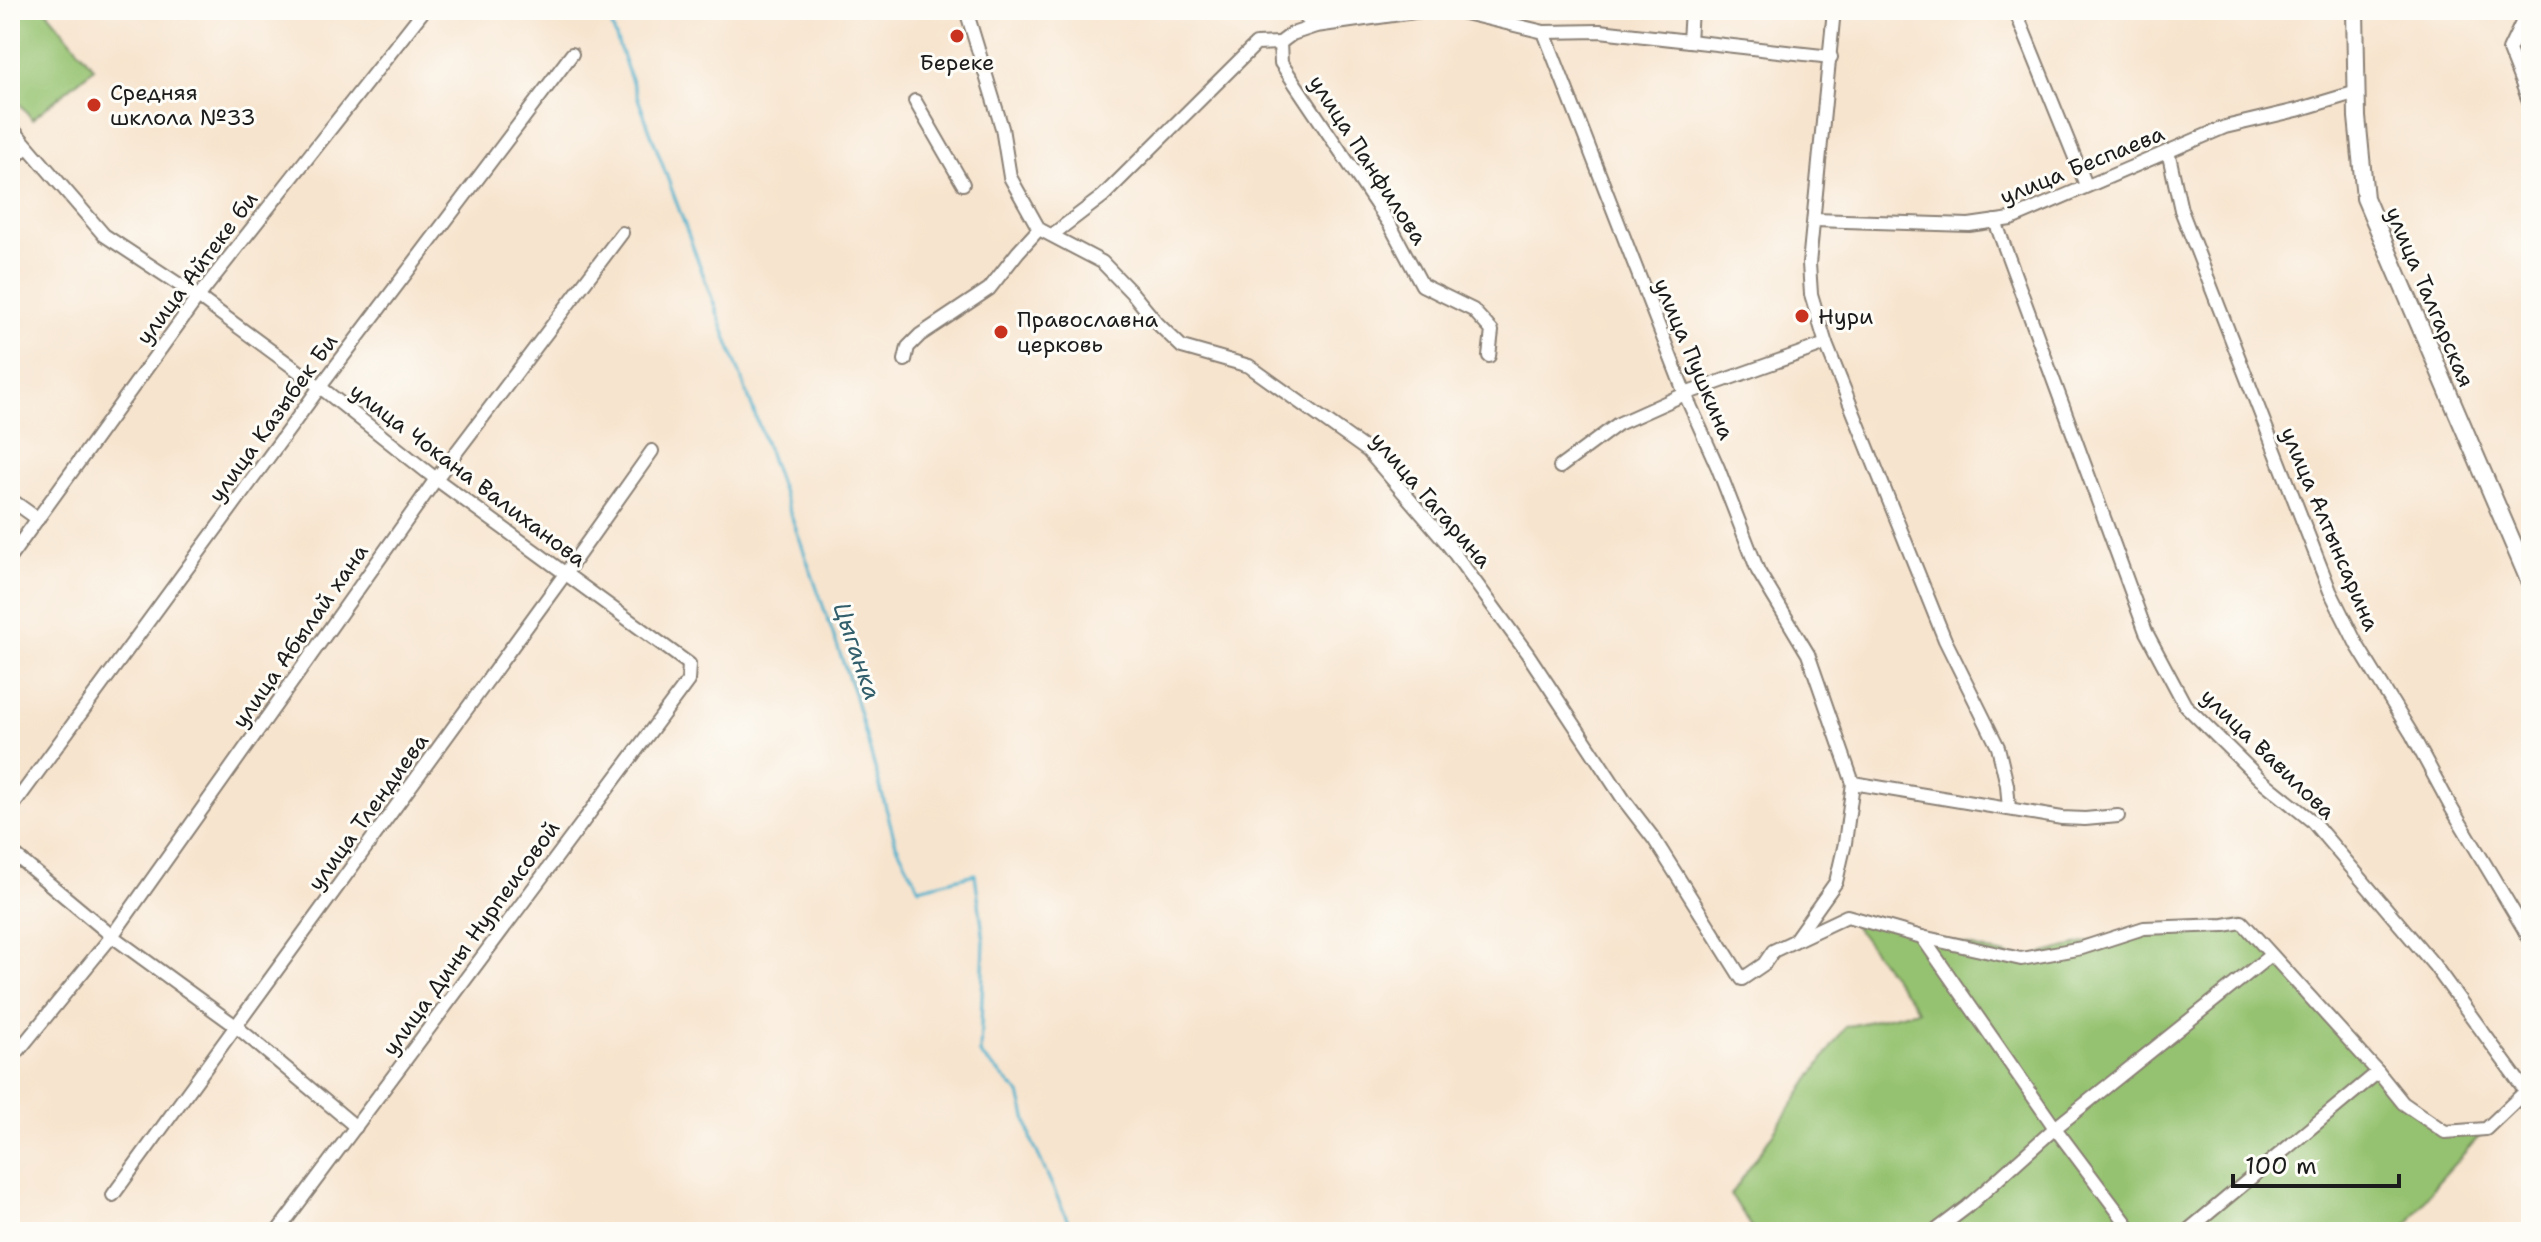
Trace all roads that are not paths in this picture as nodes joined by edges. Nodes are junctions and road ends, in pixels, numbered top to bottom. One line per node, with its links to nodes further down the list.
1 (424, 10): 31 (street, улица Айтеке би)
2 (966, 10): 29 (street)
3 (1428, 10): 11 (street)
4 (1452, 10): 12 (street)
5 (1691, 10): 14 (street)
6 (1834, 10): 17 (street)
7 (2015, 10): 26 (street)
8 (2355, 10): 18 (street, улица Талгарская)
9 (2528, 10): 20 (street)
10 (1296, 11): 11 (street); 13 (street)
11 (1316, 26): 13 (street)
12 (1544, 32): 14 (street); 36 (street, улица Пушкина)
13 (1292, 34): 15 (street)
14 (1689, 41): 17 (street)
15 (1280, 43): 29 (street); 33 (street, улица Панфилова)
16 (572, 54): 35 (street, улица Казыбек Би)
17 (1831, 57): 27 (street)
18 (2357, 92): 23 (street, улица Беспаева); 44 (street, улица Талгарская)
19 (915, 101): 25 (street)
20 (2531, 106)
21 (10, 126): 22 (street, улица Чокана Валиханова)
22 (27, 146): 24 (street); 31 (street, улица Чокана Валиханова)
23 (2168, 151): 26 (street, улица Беспаева); 53 (street, улица Алтынсарина)
24 (10, 163)
25 (963, 184)
26 (2086, 185): 28 (street, улица Беспаева)
27 (1814, 220): 28 (street, улица Беспаева); 32 (street)
28 (1995, 221): 59 (street, улица Вавилова)
29 (1046, 232): 34 (street); 54 (street, улица Гагарина)
30 (622, 233): 39 (street, улица Абылай хана)
31 (198, 297): 35 (street, улица Чокана Валиханова); 41 (street, улица Айтеке би)
32 (1826, 344): 36 (street); 47 (street)
33 (1489, 356)
34 (905, 360)
35 (320, 387): 39 (street, улица Чокана Валиханова); 48 (street, улица Казыбек Би)
36 (1685, 394): 38 (street); 46 (street, улица Пушкина)
37 (652, 451): 43 (street, улица Тлендиева)
38 (1560, 467)
39 (436, 479): 43 (street, улица Чокана Валиханова); 51 (street, улица Абылай хана)
40 (10, 499): 41 (street)
41 (38, 519): 42 (street, улица Айтеке би)
42 (10, 557)
43 (565, 574): 45 (street, улица Чокана Валиханова); 56 (street, улица Тлендиева)
44 (2531, 585)
45 (689, 664): 60 (street, улица Дины Нурпеисовой)
46 (1853, 783): 47 (street); 54 (street, улица Пушкина)
47 (2009, 809): 49 (street)
48 (10, 810)
49 (2118, 816)
50 (10, 851): 51 (street)
51 (112, 936): 56 (street); 57 (street, улица Абылай хана)
52 (1922, 937): 54 (street); 55 (street); 61 (street)
53 (2531, 941)
54 (1793, 943)
55 (2271, 955): 58 (street); 61 (street)
56 (237, 1027): 60 (street); 62 (street, улица Тлендиева)
57 (10, 1061)
58 (2378, 1072): 59 (street); 66 (street)
59 (2528, 1088)
60 (356, 1127): 63 (street, улица Дины Нурпеисовой)
61 (2055, 1128): 64 (street); 65 (street)
62 (113, 1195)
63 (277, 1232)
64 (1934, 1232)
65 (2133, 1232)
66 (2186, 1232)

